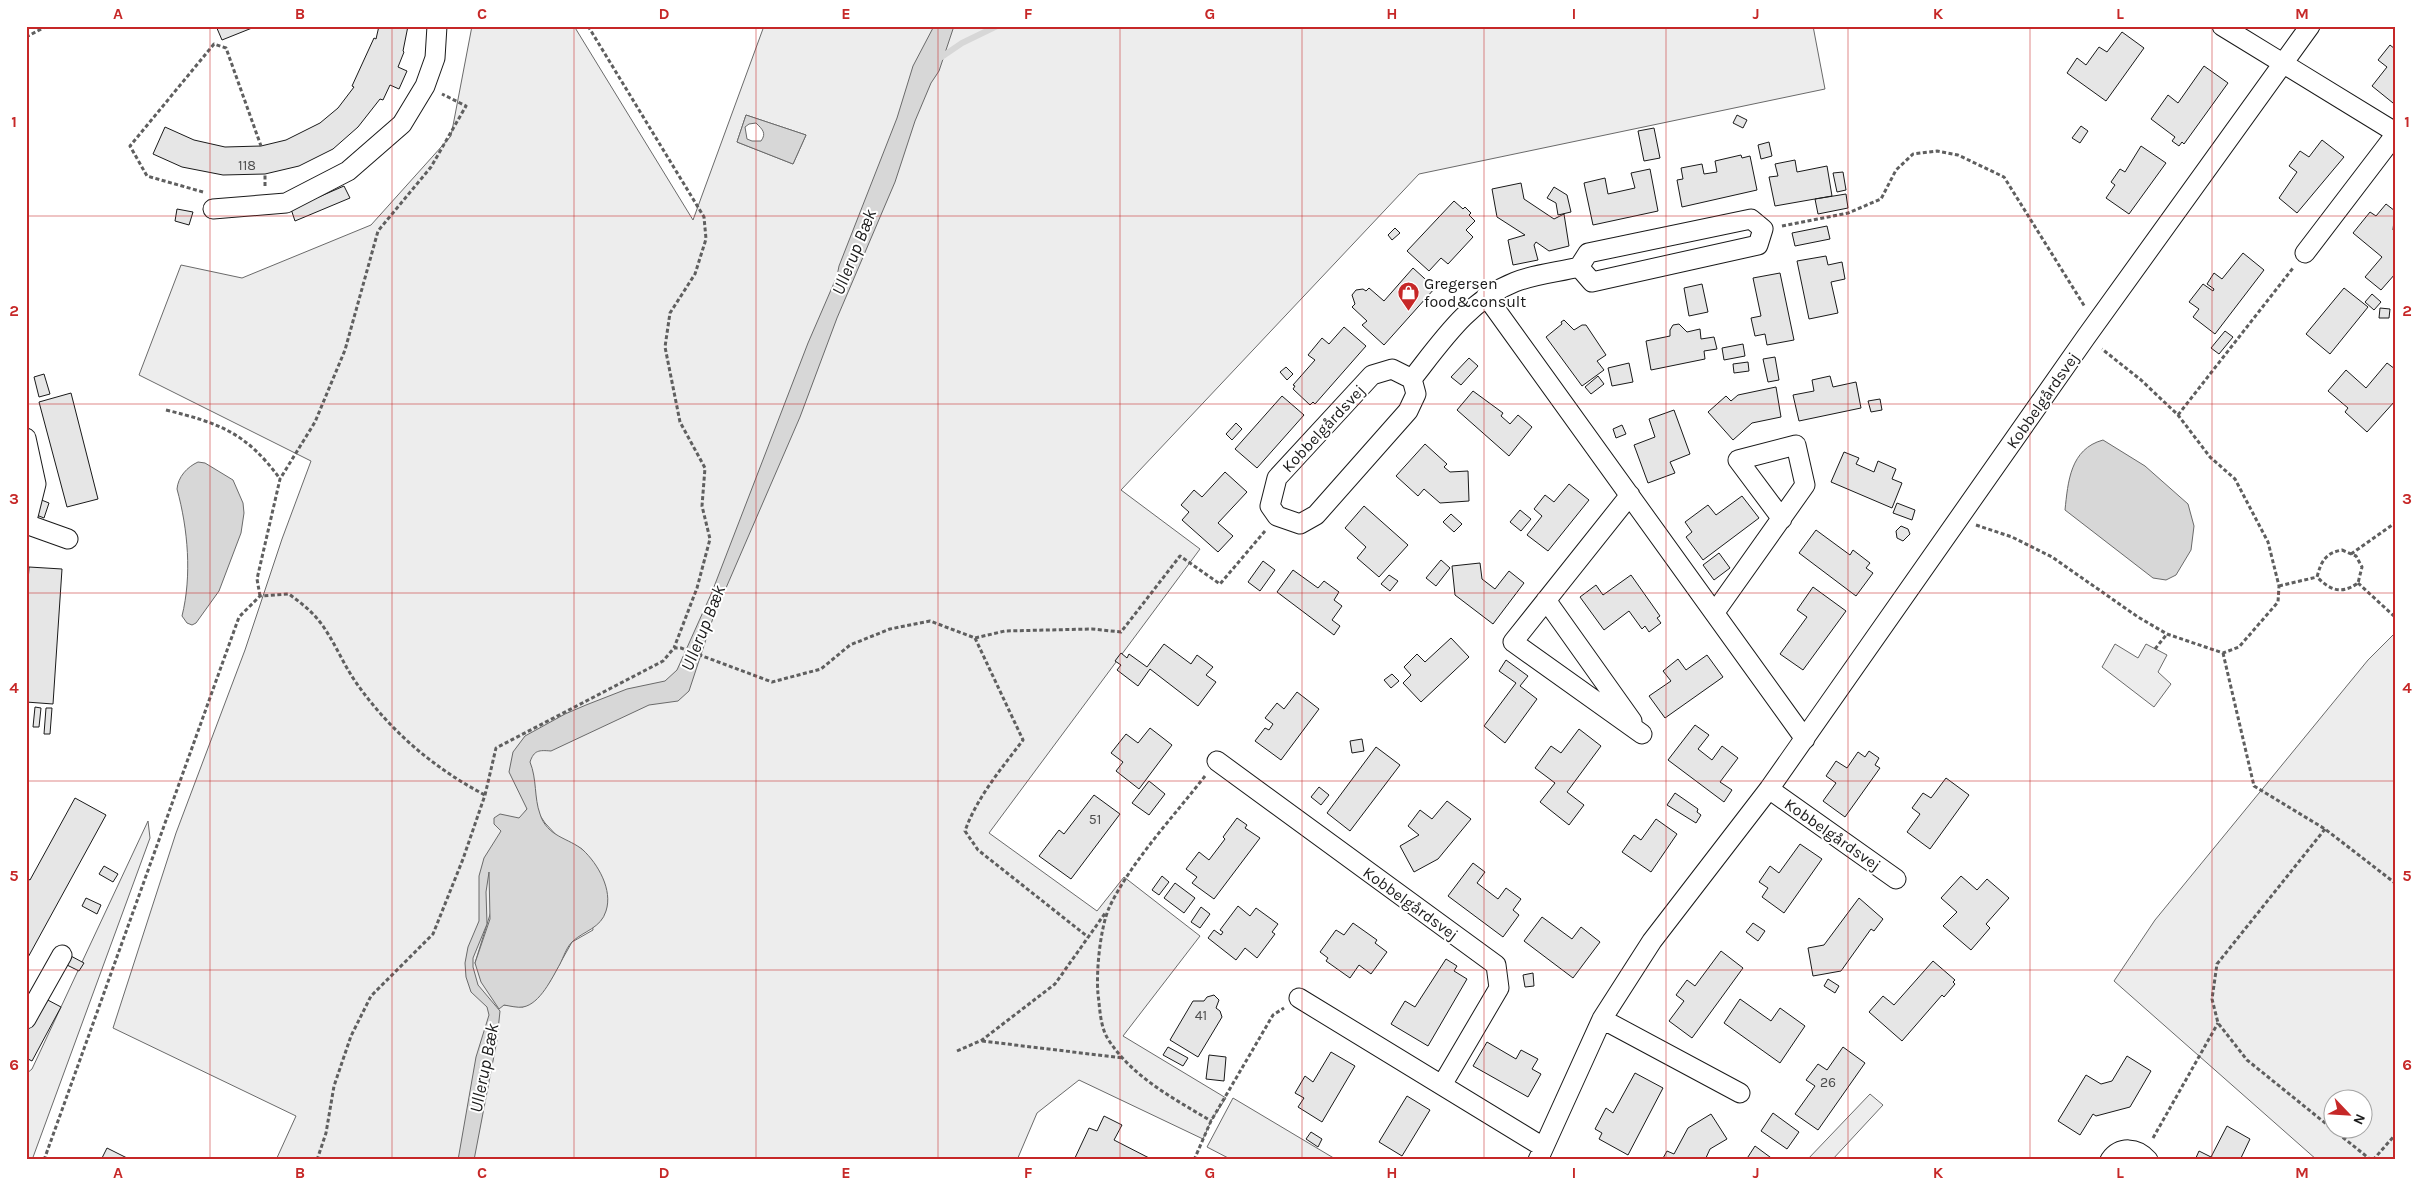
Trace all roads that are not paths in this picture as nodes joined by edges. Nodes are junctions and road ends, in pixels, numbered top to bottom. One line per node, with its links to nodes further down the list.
1 (437, 26): 6 (street)
2 (2222, 26): 4 (street)
3 (2310, 26): 4 (street, Kobbelgårdsvej)
4 (2283, 64): 5 (street); 18 (street, Kobbelgårdsvej)
5 (2395, 134): 7 (street)
6 (213, 209)
7 (2305, 253)
8 (1579, 267): 8 (street); 9 (street)
9 (1486, 296): 10 (street); 12 (street)
10 (1412, 379): 10 (street, Kobbelgårdsvej)
11 (26, 438): 14 (street)
12 (1630, 495): 16 (street); 17 (street)
13 (1782, 519): 17 (street)
14 (26, 524): 15 (street)
15 (68, 539)
16 (1546, 600): 16 (street)
17 (1715, 612): 18 (street)
18 (1805, 739): 20 (street, Kobbelgårdsvej)
19 (1217, 761): 26 (street, Kobbelgårdsvej)
20 (1769, 790): 21 (street, Kobbelgårdsvej); 24 (street, Kobbelgårdsvej)
21 (1896, 879)
22 (62, 955): 25 (street)
23 (1299, 998): 26 (street, Kobbelgårdsvej)
24 (1602, 1018): 27 (street); 28 (street, Kobbelgårdsvej)
25 (26, 1019)
26 (1442, 1084): 28 (street, Kobbelgårdsvej)
27 (1740, 1093)
28 (1541, 1153)
29 (2146, 1157): 30 (street)
30 (2110, 1160)

